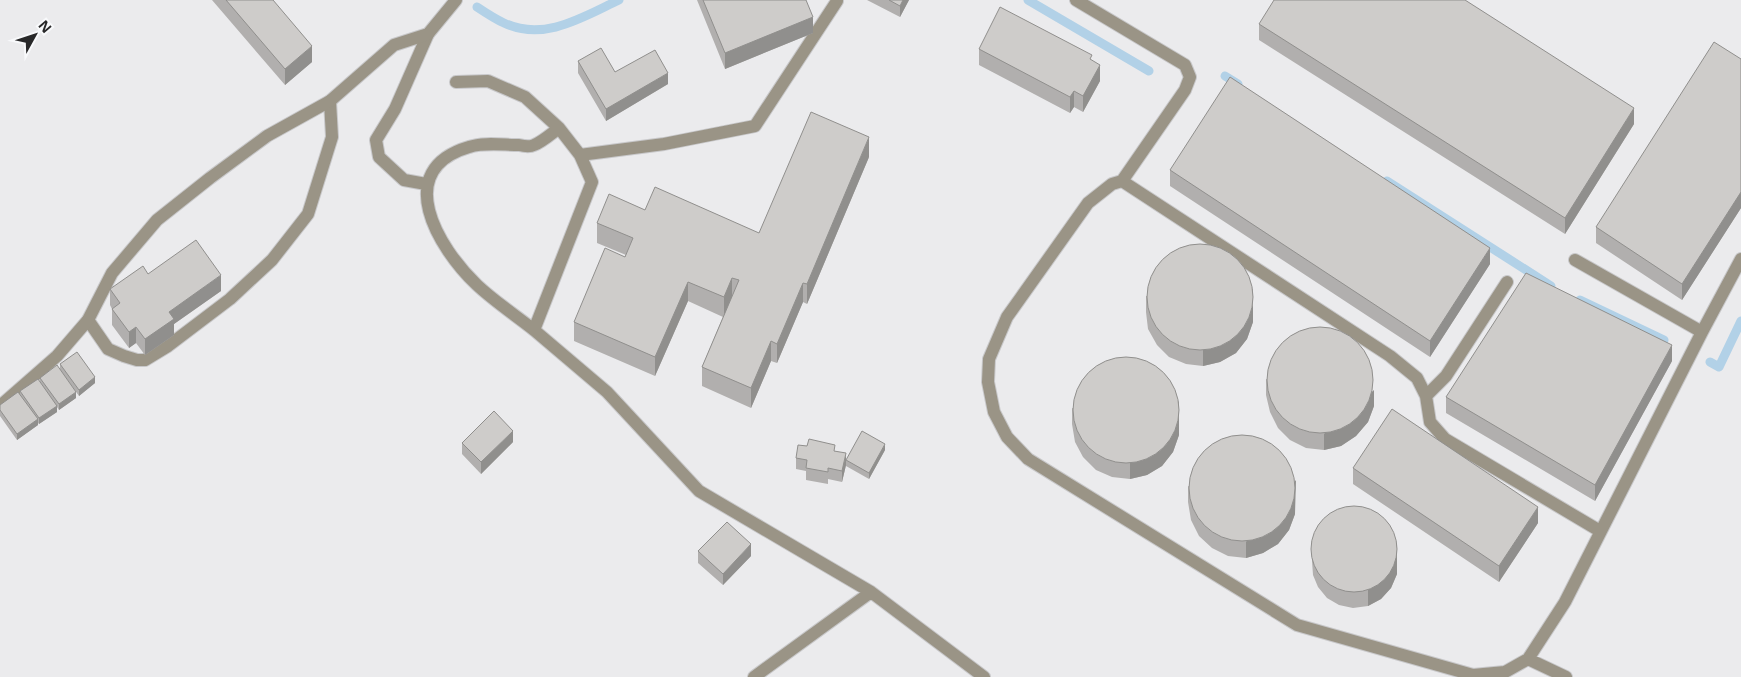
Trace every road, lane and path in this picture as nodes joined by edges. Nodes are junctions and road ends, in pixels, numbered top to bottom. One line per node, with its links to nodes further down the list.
1 (456, 0): 4 (street)
2 (1076, 0): 9 (street)
3 (837, 1): 8 (street)
4 (428, 34): 6 (street); 10 (street)
5 (456, 82): 7 (street)
6 (330, 101): 14 (street); 14 (street)
7 (559, 128): 8 (street); 10 (street)
8 (580, 155): 15 (street)
9 (1122, 181): 17 (street); 21 (street)
10 (426, 184): 15 (street)
11 (1741, 259): 16 (street)
12 (1575, 260): 16 (street)
13 (1507, 282): 17 (street)
14 (88, 320): 18 (street)
15 (534, 330): 20 (street)
16 (1702, 332): 19 (street)
17 (1426, 396): 19 (street)
18 (0, 406)
19 (1600, 531): 21 (street)
20 (872, 592): 22 (street); 23 (street)
21 (1528, 659): 24 (street)
22 (754, 677)
23 (984, 677)
24 (1566, 677)

